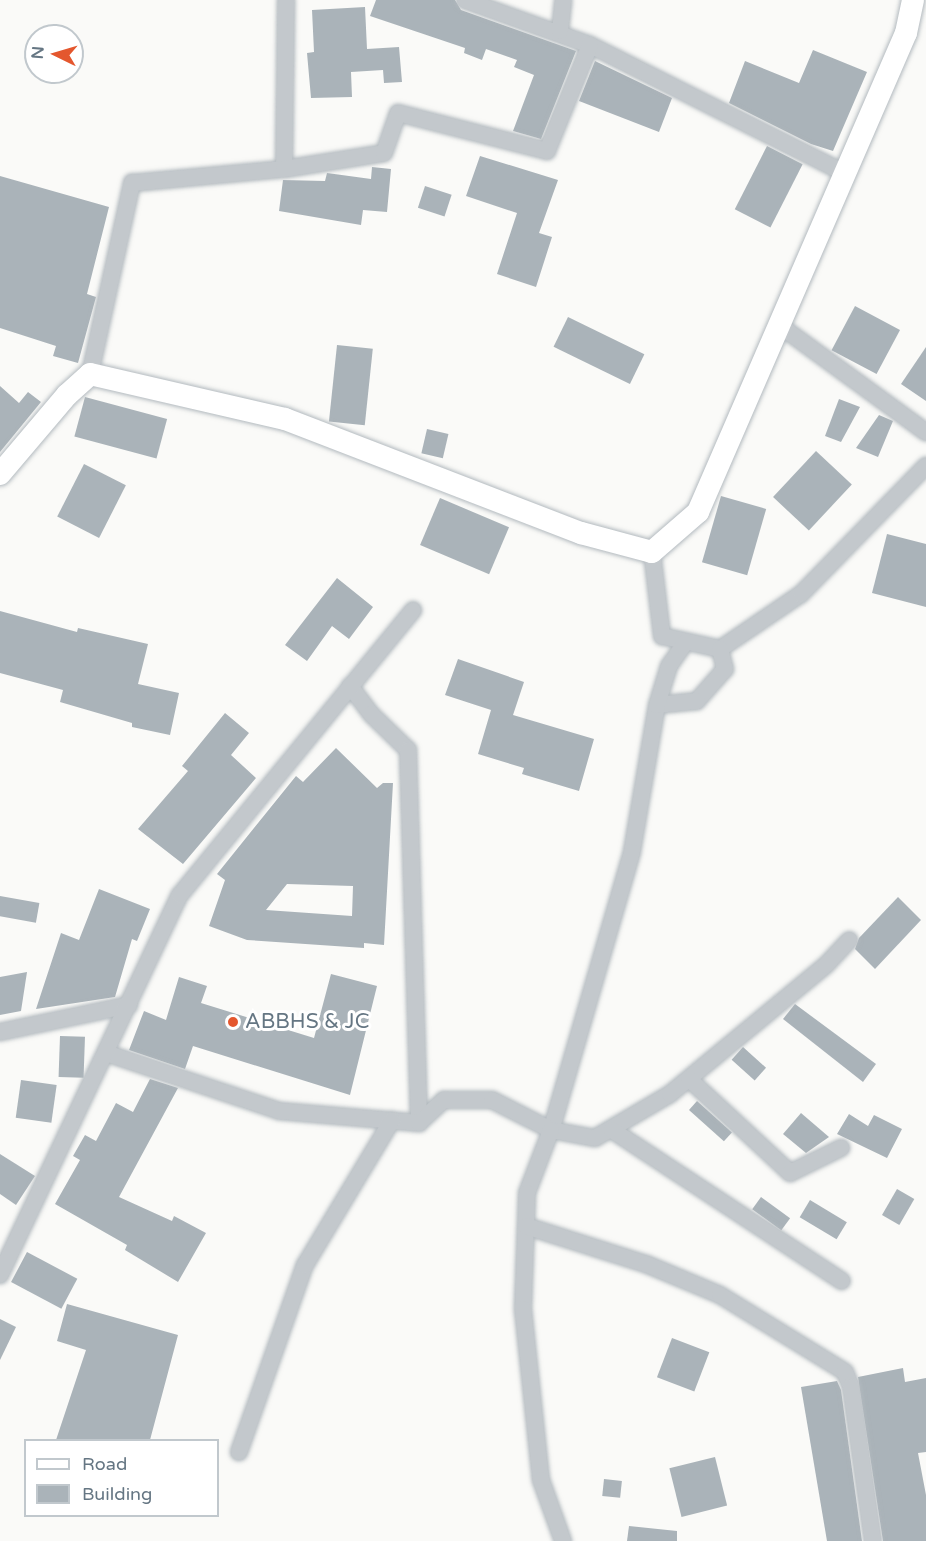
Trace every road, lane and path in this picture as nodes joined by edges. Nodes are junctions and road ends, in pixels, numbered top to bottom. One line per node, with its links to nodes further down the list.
1 (286, 0): 7 (street)
2 (465, 0): 5 (street)
3 (562, 0): 5 (street)
4 (913, 0): 8 (main road)
5 (560, 32): 6 (street)
6 (590, 45): 7 (street); 8 (street)
7 (284, 169): 10 (street)
8 (845, 173): 9 (main road)
9 (779, 325): 11 (street); 14 (main road)
10 (90, 374): 13 (main road); 14 (main road)
11 (926, 432)
12 (926, 466): 17 (street)
13 (0, 474)
14 (652, 552): 16 (street)
15 (413, 610): 18 (street)
16 (686, 642): 17 (street); 19 (street)
17 (720, 650): 19 (street)
18 (350, 686): 21 (street); 26 (street)
19 (657, 705): 27 (street)
20 (849, 940): 24 (street)
21 (129, 1005): 22 (street); 23 (street)
22 (0, 1032)
23 (106, 1053): 25 (street); 32 (street)
24 (689, 1079): 28 (street); 29 (street)
25 (392, 1120): 26 (street); 35 (street)
26 (419, 1123): 27 (street)
27 (551, 1130): 28 (street); 30 (street)
28 (612, 1130): 34 (street)
29 (841, 1148)
30 (526, 1226): 36 (street); 37 (street)
31 (0, 1237): 32 (street)
32 (16, 1242): 33 (street)
33 (0, 1275)
34 (842, 1281)
35 (238, 1452)
36 (563, 1541)
37 (873, 1541)

